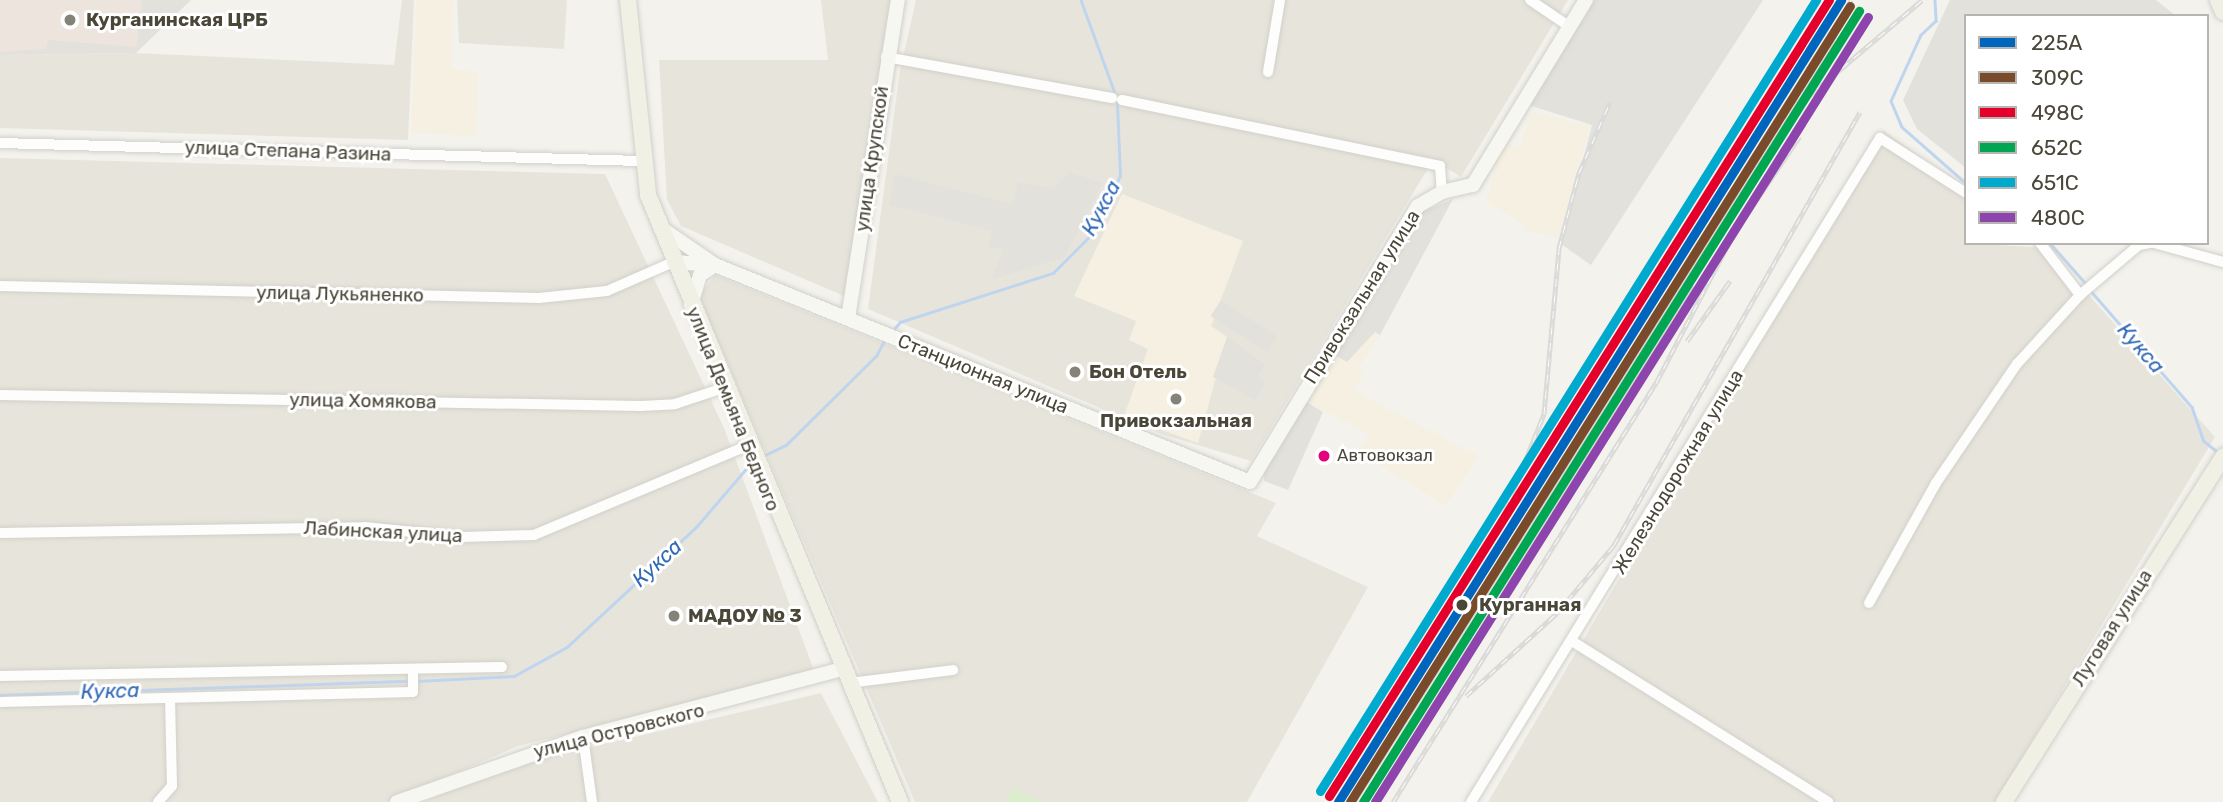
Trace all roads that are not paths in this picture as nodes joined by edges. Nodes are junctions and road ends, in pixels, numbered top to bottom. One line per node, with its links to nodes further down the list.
1 (628, 0): 12 (main road, улица Демьяна Бедного)
2 (898, 0): 9 (street, улица Крупской)
3 (1280, 0): 10 (street)
4 (1530, 0): 8 (street)
5 (1586, 0): 8 (street, Привокзальная улица)
6 (2217, 0): 7 (main road)
7 (2223, 12)
8 (1570, 27): 13 (street, Привокзальная улица)
9 (886, 57): 13 (street); 25 (street, улица Крупской)
10 (1268, 72)
11 (0, 143): 12 (street, улица Степана Разина)
12 (640, 161): 15 (main road, улица Демьяна Бедного)
13 (1442, 192): 30 (street, Привокзальная улица)
14 (1964, 192): 33 (street, Железнодорожная улица)
15 (660, 227): 19 (main road, улица Демьяна Бедного); 21 (street, Станционная улица)
16 (2042, 245): 23 (street)
17 (2146, 245): 23 (street)
18 (2151, 245): 20 (street)
19 (673, 262): 21 (street, Станционная улица); 22 (street, улица Лукьяненко); 24 (main road, улица Демьяна Бедного)
20 (2223, 262)
21 (715, 265): 24 (street); 25 (street, Станционная улица)
22 (0, 286)
23 (2085, 290): 32 (street)
24 (691, 306): 26 (main road, улица Демьяна Бедного)
25 (848, 318): 30 (street, Станционная улица)
26 (723, 388): 27 (street, улица Хомякова); 28 (main road, улица Демьяна Бедного)
27 (0, 395)
28 (751, 455): 31 (street, Лабинская улица); 37 (main road, улица Демьяна Бедного)
29 (2221, 460): 48 (main road, Луговая улица)
30 (1250, 482)
31 (0, 533)
32 (1868, 603)
33 (1575, 643): 46 (street, Железнодорожная улица); 47 (street)
34 (502, 667): 38 (street)
35 (953, 670): 37 (street)
36 (0, 676): 38 (street)
37 (846, 676): 41 (street, улица Островского); 45 (main road, улица Демьяна Бедного)
38 (413, 677): 39 (street)
39 (170, 698): 40 (street); 42 (street)
40 (0, 702)
41 (583, 737): 43 (street, улица Островского); 44 (street)
42 (159, 802)
43 (397, 802)
44 (592, 802)
45 (900, 802)
46 (1471, 802)
47 (1828, 802)
48 (2004, 802)

